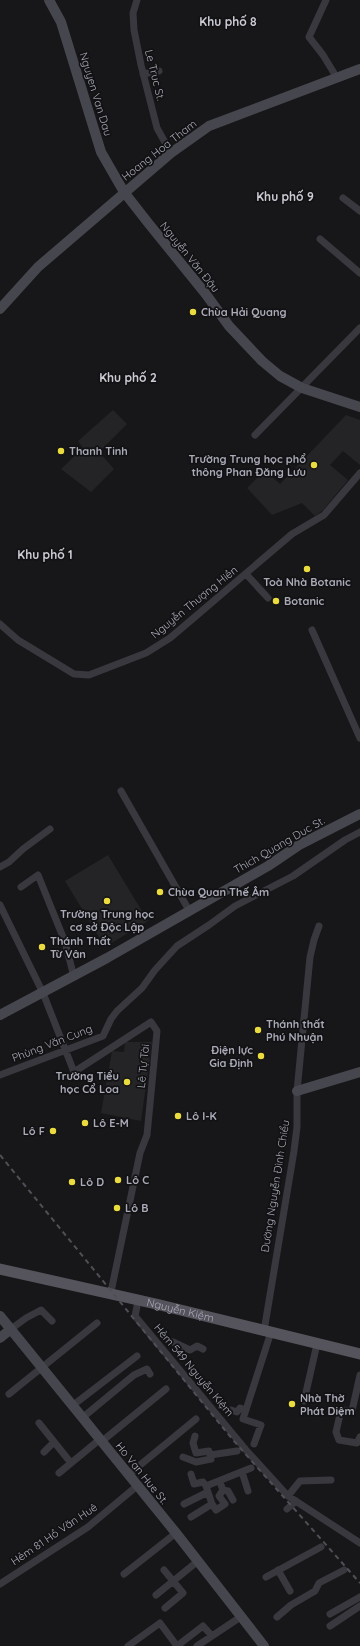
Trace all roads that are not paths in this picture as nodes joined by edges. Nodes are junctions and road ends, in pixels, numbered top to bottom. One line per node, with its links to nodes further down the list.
1 (49, 0): 9 (street, Nguyen Van Dau)
2 (137, 0): 6 (street, Le Truc St.)
3 (326, 0): 7 (street)
4 (360, 69): 7 (street, Hoang Hoa Tham)
5 (159, 71): 6 (street)
6 (143, 74): 8 (street, Le Truc St.)
7 (337, 78): 8 (street, Hoang Hoa Tham)
8 (171, 153): 9 (street, Hoang Hoa Tham)
9 (124, 192): 14 (street, Hoang Hoa Tham); 16 (street, Nguyễn Văn Đậu)
10 (343, 198): 11 (street)
11 (360, 211)
12 (320, 239): 13 (street)
13 (360, 273)
14 (0, 309)
15 (360, 328): 16 (street)
16 (302, 388): 17 (street, Nguyễn Văn Đậu); 18 (street)
17 (360, 406)
18 (255, 435)
19 (360, 473): 20 (street, Nguyễn Thượng Hiền)
20 (246, 574): 21 (street); 22 (street, Nguyễn Thượng Hiền)
21 (268, 598)
22 (0, 624)
23 (312, 630): 24 (street)
24 (360, 738)
25 (121, 791): 32 (street)
26 (360, 814): 32 (street, Thich Quang Duc St.)
27 (50, 829): 29 (street)
28 (360, 832): 37 (street, Phùng Văn Cung)
29 (0, 867)
30 (20, 887): 34 (street)
31 (0, 905): 35 (street, Lê Tự Tài)
32 (190, 912): 34 (street, Thich Quang Duc St.)
33 (319, 926): 40 (street, Đường Nguyễn Đình Chiểu)
34 (74, 977): 35 (street)
35 (43, 993): 36 (street); 37 (street, Lê Tự Tài)
36 (0, 1015)
37 (65, 1050): 39 (street, Phùng Văn Cung); 42 (street, Lê Tự Tài)
38 (360, 1072): 40 (street)
39 (0, 1075)
40 (297, 1091): 48 (street, Đường Nguyễn Đình Chiểu)
41 (0, 1270): 43 (main road, Nguyễn Kiệm)
42 (112, 1287)
43 (138, 1301): 48 (main road, Nguyễn Kiệm); 88 (street, Hẻm 549 Nguyễn Kiệm)
44 (0, 1316): 47 (street, Ho Van Hue St.)
45 (52, 1321): 47 (street)
46 (97, 1323): 55 (street)
47 (11, 1330): 49 (street); 55 (street, Ho Van Hue St.)
48 (267, 1331): 51 (main road, Nguyễn Kiệm); 63 (street, Đường Nguyễn Đình Chiểu)
49 (0, 1338)
50 (173, 1342): 52 (street)
51 (317, 1344): 53 (main road, Nguyễn Kiệm); 60 (street)
52 (204, 1349)
53 (360, 1354)
54 (137, 1356): 61 (street)
55 (41, 1368): 59 (street); 61 (street, Ho Van Hue St.)
56 (150, 1374): 64 (street)
57 (360, 1375): 68 (street)
58 (166, 1389): 69 (street)
59 (9, 1394)
60 (304, 1401)
61 (72, 1406): 64 (street, Ho Van Hue St.)
62 (230, 1410): 63 (street)
63 (245, 1410): 71 (street)
64 (82, 1418): 69 (street, Ho Van Hue St.)
65 (196, 1419): 81 (street)
66 (39, 1423): 70 (street)
67 (195, 1436): 74 (street)
68 (358, 1440)
69 (100, 1441): 76 (street); 81 (street, Ho Van Hue St.)
70 (54, 1442): 73 (street); 76 (street)
71 (254, 1444)
72 (236, 1451): 74 (street)
73 (44, 1452)
74 (210, 1455): 75 (street)
75 (182, 1457)
76 (71, 1463): 79 (street)
77 (251, 1468): 78 (street)
78 (242, 1472): 83 (street); 87 (street)
79 (60, 1473)
80 (191, 1474): 85 (street)
81 (128, 1475): 84 (street, Ho Van Hue St.)
82 (331, 1480): 88 (street)
83 (220, 1481): 85 (street); 86 (street)
84 (137, 1486): 95 (street, Ho Van Hue St.); 105 (street, Hẻm 81 Hồ Văn Huê)
85 (207, 1489): 91 (street); 92 (street)
86 (223, 1490): 89 (street); 92 (street)
87 (248, 1491)
88 (288, 1496): 90 (street)
89 (234, 1500)
90 (296, 1501): 93 (street); 96 (street)
91 (184, 1504)
92 (212, 1504): 94 (street)
93 (286, 1509)
94 (191, 1517)
95 (176, 1533): 98 (street, Ho Van Hue St.); 102 (street)
96 (360, 1543)
97 (321, 1547): 100 (street)
98 (198, 1561): 104 (street); 112 (street, Ho Van Hue St.)
99 (164, 1570): 104 (street)
100 (278, 1570): 103 (street); 106 (street)
101 (344, 1570): 113 (street)
102 (124, 1574)
103 (266, 1577)
104 (173, 1580): 107 (street); 110 (street)
105 (0, 1584)
106 (290, 1591)
107 (156, 1594)
108 (360, 1596): 111 (street)
109 (360, 1606): 114 (street)
110 (165, 1608)
111 (330, 1614)
112 (242, 1616): 115 (street); 118 (street, Ho Van Hue St.)
113 (278, 1617)
114 (330, 1626)
115 (212, 1636): 116 (street); 117 (street)
116 (128, 1646)
117 (197, 1646)
118 (264, 1646)

